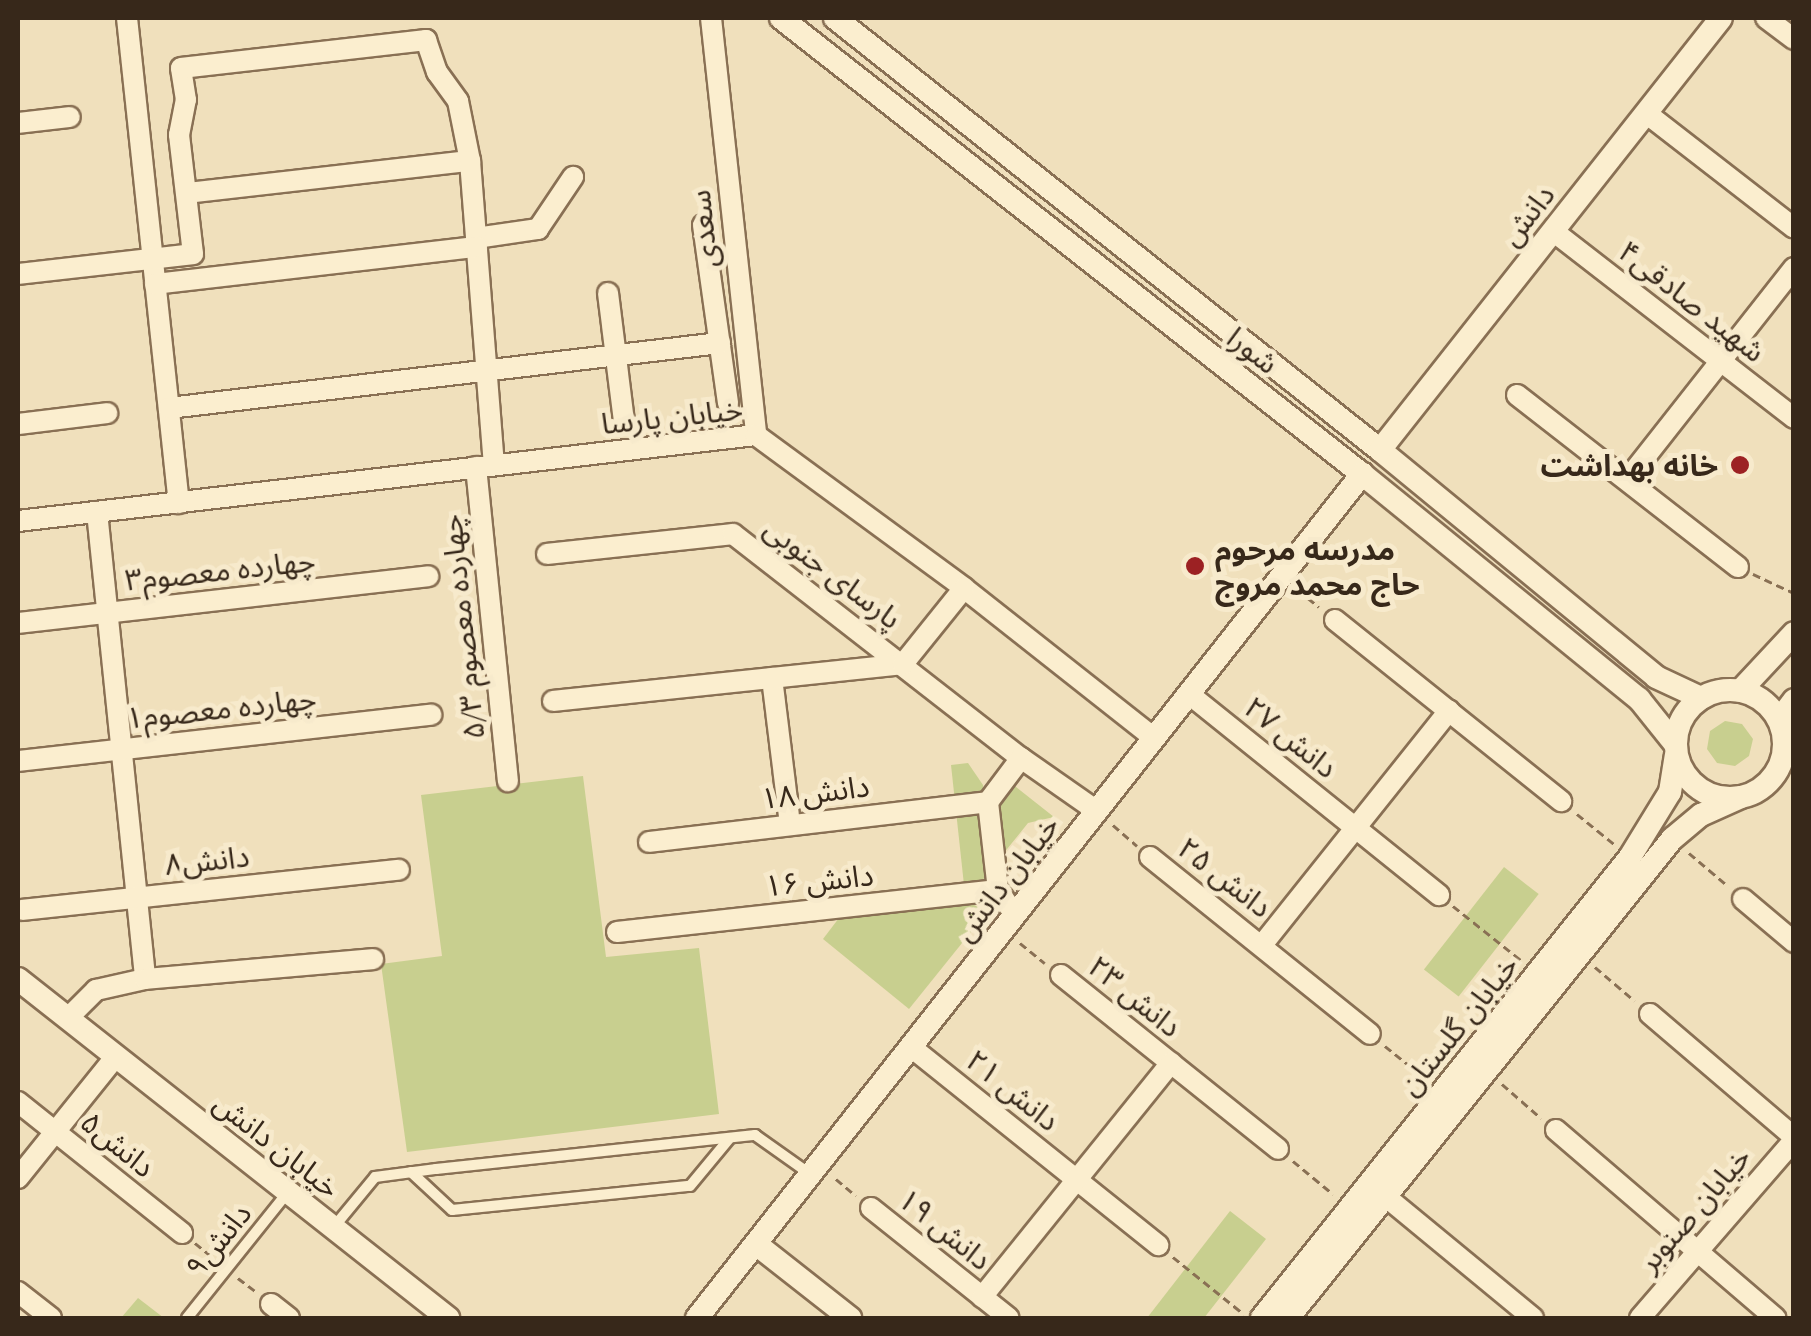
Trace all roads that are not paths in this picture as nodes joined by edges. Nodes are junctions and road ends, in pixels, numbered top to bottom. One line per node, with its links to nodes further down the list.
1 (127, 18): 18 (street)
2 (711, 18): 34 (street, سعدی)
3 (785, 18): 37 (street, شورا)
4 (835, 18): 35 (street, شورا)
5 (1721, 18): 8 (street, دانش)
6 (1766, 18): 7 (street)
7 (1794, 39)
8 (1646, 113): 15 (street); 16 (street, دانش)
9 (70, 116): 10 (street)
10 (18, 123)
11 (470, 161): 13 (street); 13 (street, چهارده معصوم ۵/۳); 17 (street, چهارده معصوم ۵/۳)
12 (573, 177): 17 (street)
13 (186, 193): 18 (street)
14 (703, 225): 23 (street)
15 (1794, 228)
16 (1553, 231): 25 (street, شهید صادقی۴); 35 (street, دانش)
17 (477, 243): 21 (street); 26 (street, چهارده معصوم ۵/۳)
18 (152, 261): 20 (street); 21 (street)
19 (1794, 268): 25 (street)
20 (18, 274)
21 (155, 284): 29 (street)
22 (608, 293): 24 (street)
23 (720, 342): 24 (street); 28 (street)
24 (616, 355): 26 (street); 32 (street)
25 (1720, 361): 31 (street, شهید صادقی۴); 38 (street)
26 (487, 371): 29 (street); 36 (street, چهارده معصوم ۵/۳)
27 (1517, 395): 38 (street)
28 (728, 403)
29 (169, 408): 39 (street)
30 (107, 413): 33 (street)
31 (1794, 418)
32 (624, 421)
33 (18, 424)
34 (756, 435): 36 (street, خیابان پارسا); 45 (street, خیابان پارسا)
35 (1380, 450): 54 (street, شورا)
36 (485, 466): 39 (street, خیابان پارسا); 66 (street, چهارده معصوم ۵/۳)
37 (1362, 474): 53 (street, خیابان دانش); 62 (street, شورا)
38 (1627, 480): 43 (street)
39 (179, 503): 40 (street, خیابان پارسا)
40 (97, 512): 41 (street, خیابان پارسا); 46 (street)
41 (18, 521)
42 (546, 554): 50 (street, پارسای جنوبی)
43 (1738, 567)
44 (428, 576): 46 (street, چهارده معصوم۳)
45 (964, 588): 50 (street); 60 (street, خیابان پارسا)
46 (108, 613): 48 (street, چهارده معصوم۳); 61 (street)
47 (1335, 620): 57 (street)
48 (18, 623)
49 (1791, 645): 52 (street)
50 (903, 664): 51 (street); 63 (street, پارسای جنوبی)
51 (772, 678): 56 (street); 71 (street)
52 (1740, 691): 54 (street); 59 (street)
53 (1189, 694): 60 (street, خیابان دانش); 72 (street, دانش ۲۷)
54 (1701, 698): 62 (street)
55 (1794, 700): 59 (street)
56 (553, 702)
57 (1449, 711): 68 (street); 72 (street)
58 (432, 715): 61 (street, چهارده معصوم۱)
59 (1784, 724): 67 (street)
60 (1154, 738): 70 (street, خیابان دانش)
61 (121, 750): 64 (street, چهارده معصوم۱); 78 (street)
62 (1676, 750): 67 (street); 124 (street, خیابان گلستان)
63 (1021, 758): 69 (street); 70 (street, پارسای جنوبی)
64 (18, 761)
65 (1794, 779): 67 (street, خیابان گلستان)
66 (508, 781)
67 (1751, 793): 107 (street, خیابان گلستان)
68 (1561, 801)
69 (988, 802): 71 (street, دانش ۱۸); 76 (street)
70 (1097, 810): 81 (street, خیابان دانش)
71 (790, 825): 73 (street, دانش ۱۸)
72 (1355, 827): 77 (street, دانش ۲۷); 84 (street)
73 (649, 842)
74 (1150, 857): 84 (street, دانش ۲۵)
75 (399, 870): 78 (street, دانش۸)
76 (998, 890): 81 (street); 82 (street, دانش ۱۶)
77 (1439, 895)
78 (136, 898): 80 (street, دانش۸); 89 (street)
79 (1743, 899): 83 (street)
80 (22, 910)
81 (1009, 922): 93 (street, خیابان دانش)
82 (617, 932)
83 (1794, 942)
84 (1262, 945): 92 (street, دانش ۲۵)
85 (373, 959): 89 (street)
86 (18, 966): 91 (street, خیابان دانش)
87 (1061, 975): 95 (street, دانش ۲۳)
88 (18, 979): 91 (street, خیابان دانش)
89 (144, 979): 91 (street)
90 (1650, 1014): 100 (street)
91 (70, 1016): 94 (street, خیابان دانش)
92 (1370, 1034)
93 (911, 1047): 102 (street, خیابان دانش); 105 (street, دانش ۲۱)
94 (116, 1056): 98 (street); 106 (street, خیابان دانش)
95 (1171, 1063): 101 (street, دانش ۲۳); 105 (street)
96 (18, 1102): 98 (street, دانش۵)
97 (1556, 1130): 113 (street)
98 (55, 1132): 104 (street); 110 (street, دانش۵)
99 (730, 1138): 102 (lane); 103 (lane); 103 (lane)
100 (1794, 1138): 113 (street, خیابان صنوبر)
101 (1278, 1149)
102 (815, 1170): 111 (street, خیابان دانش)
103 (411, 1172): 109 (lane)
104 (18, 1178)
105 (1076, 1180): 112 (street, دانش ۲۱); 115 (street)
106 (288, 1192): 109 (street, خیابان دانش); 119 (lane, دانش۹)
107 (1386, 1196): 125 (street, خیابان گلستان); 126 (street)
108 (872, 1208): 115 (street, دانش ۱۹)
109 (333, 1228): 117 (street, خیابان دانش)
110 (182, 1233)
111 (756, 1244): 121 (street, خیابان دانش); 122 (street)
112 (1158, 1245)
113 (1697, 1252): 127 (street, خیابان صنوبر); 128 (street)
114 (18, 1292): 118 (street)
115 (982, 1296): 123 (street, دانش ۱۹)
116 (271, 1304): 120 (street)
117 (444, 1317)
118 (51, 1318)
119 (187, 1318)
120 (289, 1318)
121 (698, 1318)
122 (850, 1318)
123 (1009, 1318)
124 (1262, 1318)
125 (1288, 1318)
126 (1533, 1318)
127 (1640, 1318)
128 (1775, 1318)

